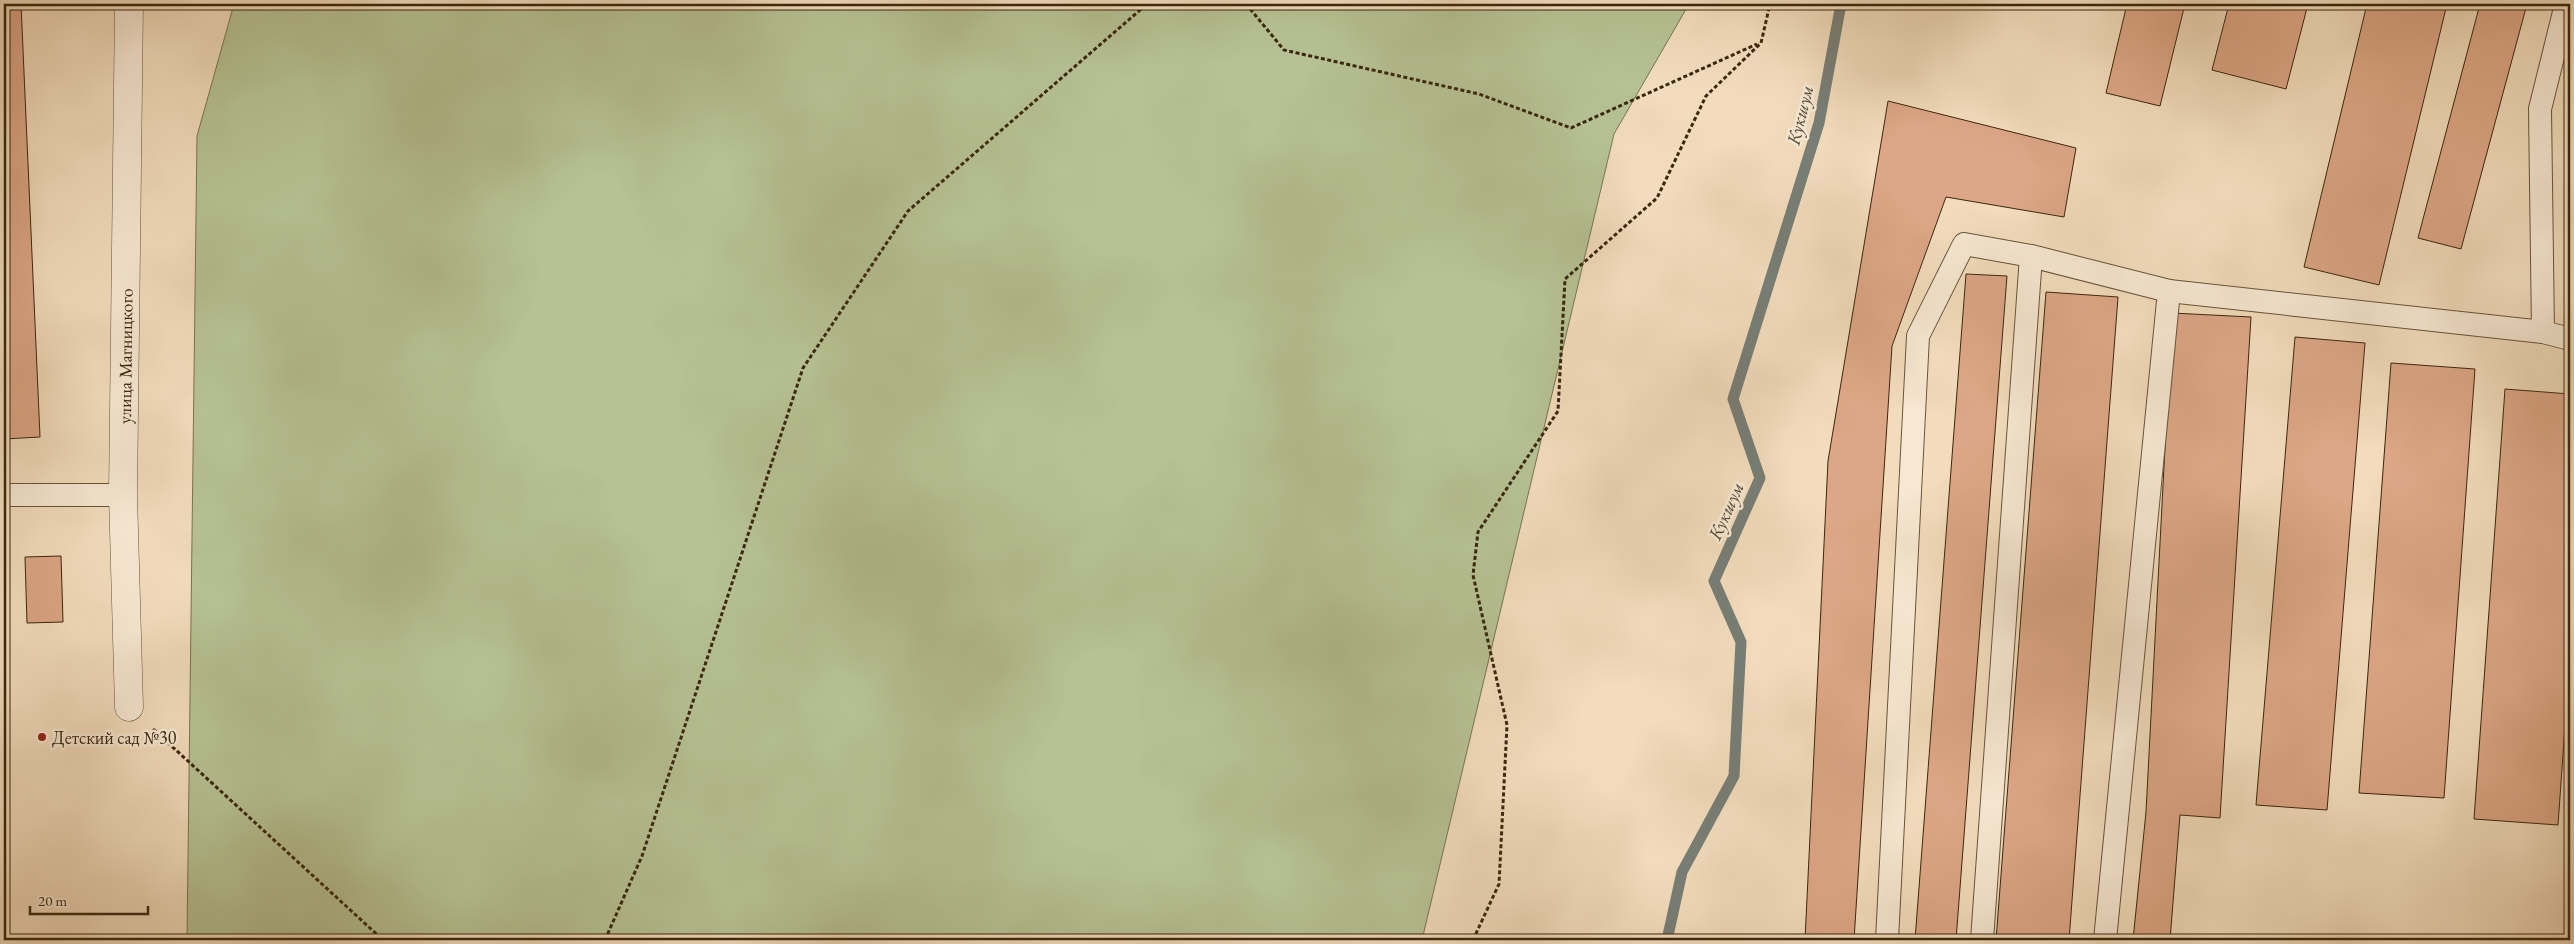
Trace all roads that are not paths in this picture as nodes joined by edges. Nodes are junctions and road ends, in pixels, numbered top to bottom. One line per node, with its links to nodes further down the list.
1 (129, 4): 8 (street, улица Магницкого)
2 (2566, 4): 5 (lane)
3 (2031, 256): 4 (lane); 10 (lane); 11 (lane)
4 (2169, 291): 5 (lane); 12 (lane)
5 (2542, 332): 6 (lane)
6 (2570, 339)
7 (4, 495): 8 (lane)
8 (123, 495): 9 (street, улица Магницкого)
9 (129, 707)
10 (1887, 940)
11 (1982, 940)
12 (2105, 940)

